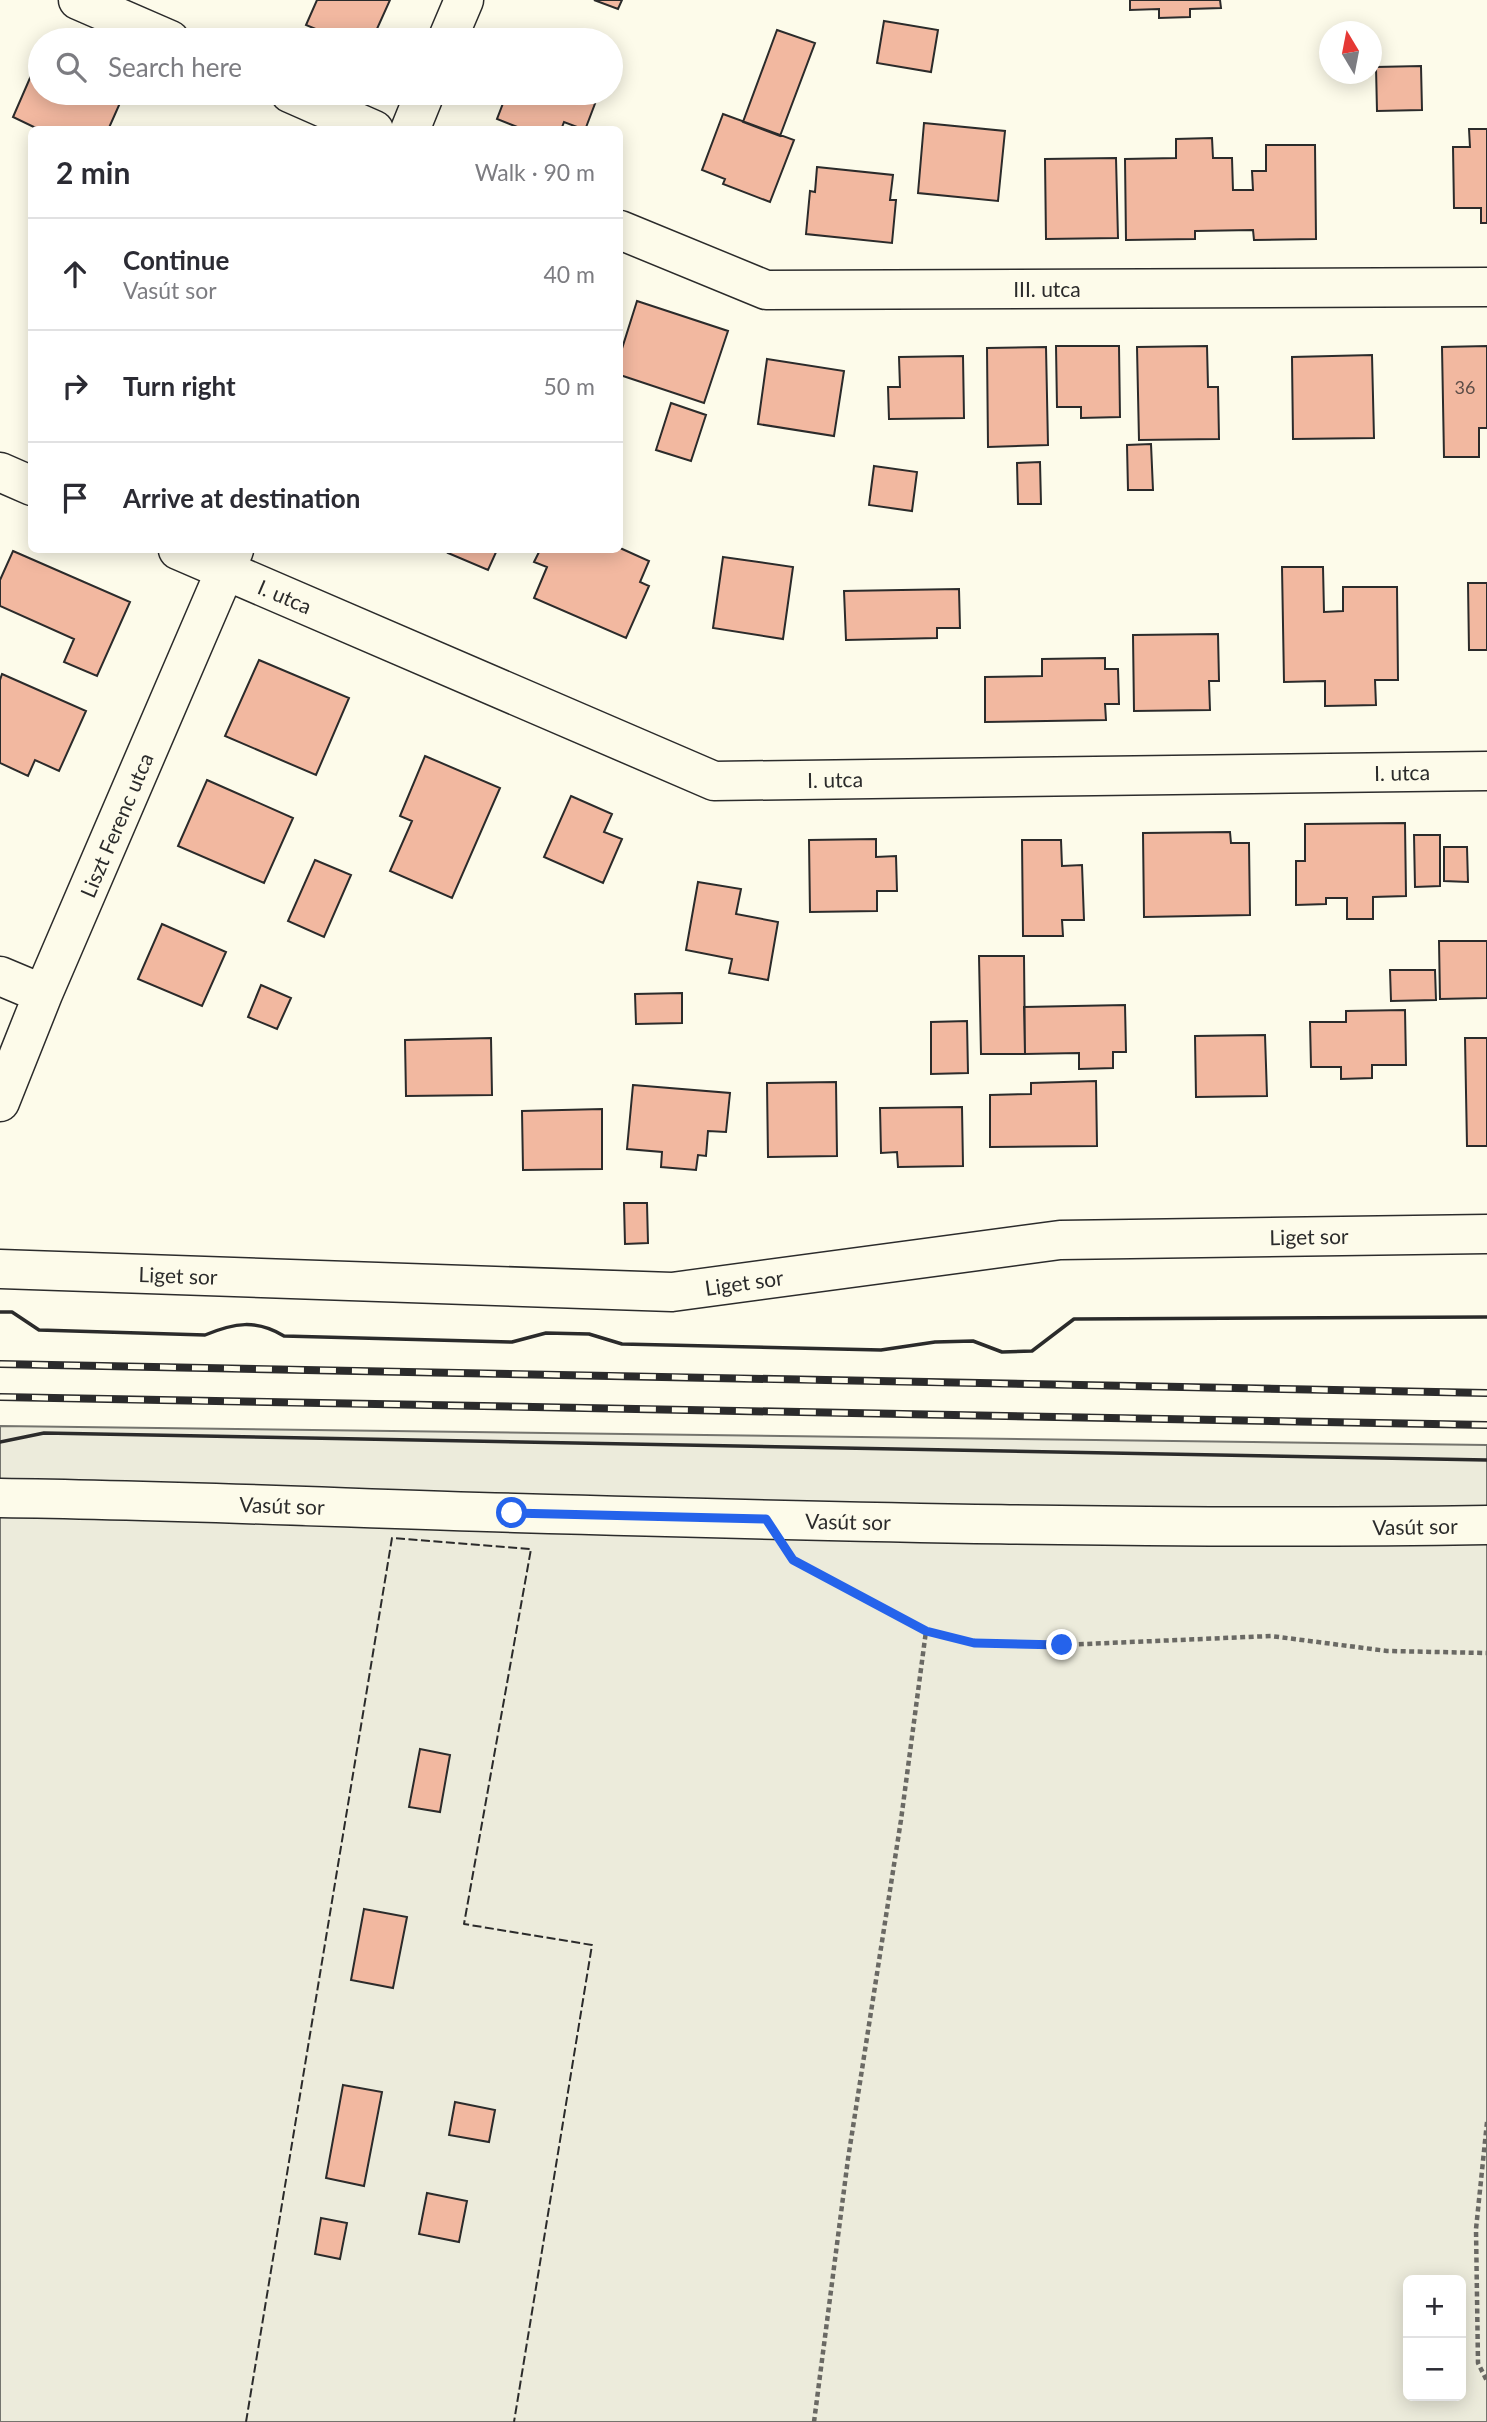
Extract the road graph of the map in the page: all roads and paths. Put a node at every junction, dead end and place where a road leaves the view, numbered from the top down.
1 (78, 0) edge
2 (464, 0) edge
3 (142, 28) edge
4 (452, 28) edge
5 (317, 105) edge
6 (420, 105) edge
7 (365, 126) edge
8 (412, 126) edge
9 (623, 231) edge
10 (1487, 287) edge
11 (0, 472) edge
12 (28, 484) edge
13 (194, 553) edge
14 (230, 560) edge
15 (1487, 771) edge
16 (0, 976) edge
17 (43, 994) junction
18 (0, 1102) edge
19 (1487, 1234) edge
20 (0, 1269) edge
21 (0, 1498) edge
22 (766, 1519) junction
23 (1487, 1525) edge
24 (926, 1631) junction
25 (1487, 1653) edge
26 (1487, 2122) edge
27 (1487, 2381) edge
28 (814, 2422) edge

1 - 3 street
2 - 4 street
5 - 7 street
6 - 8 street
9 - 10 street, III. utca
11 - 12 street
13 - 14 street, I. utca
14 - 15 street, I. utca
14 - 17 street, Liszt Ferenc utca
16 - 17 street
17 - 18 street, Liszt Ferenc utca
19 - 20 street, Liget sor
21 - 22 street, Vasút sor
22 - 23 street, Vasút sor
22 - 24 path
24 - 25 path
24 - 28 path
26 - 27 path

